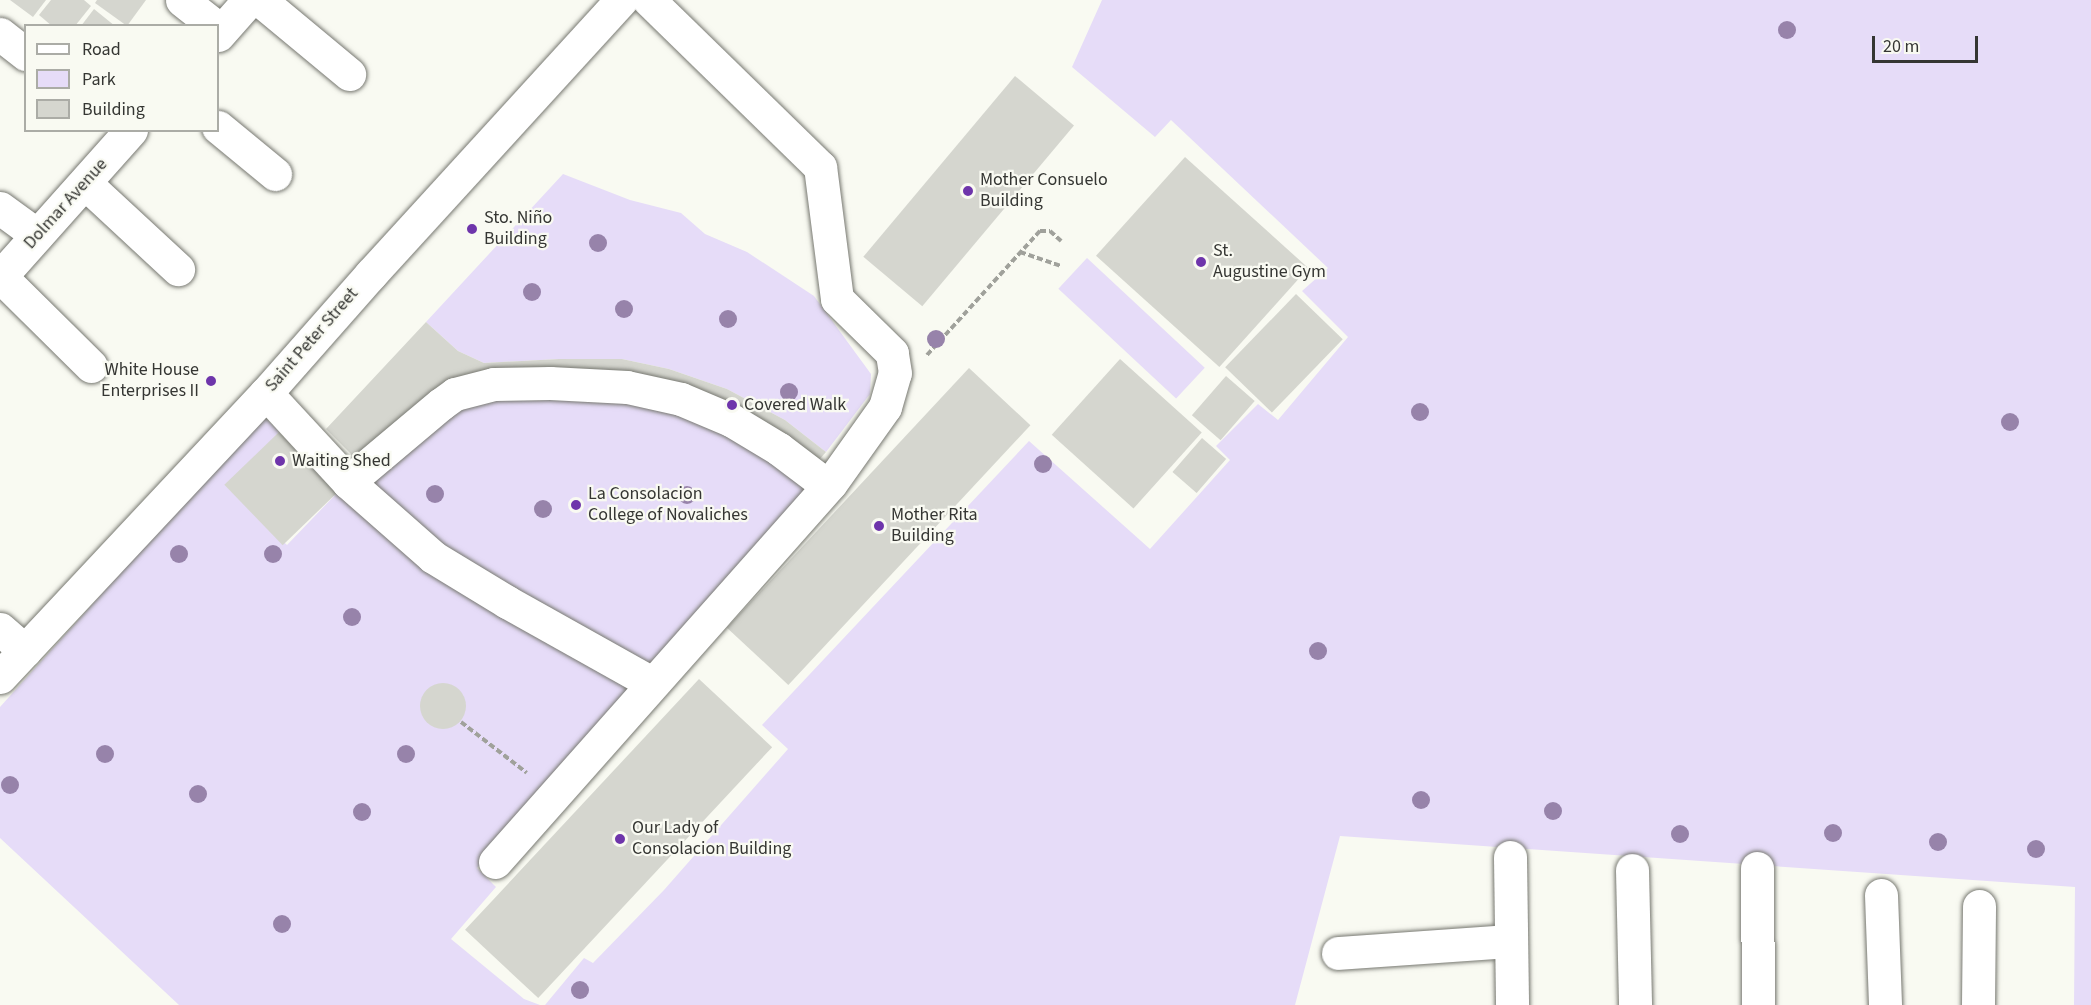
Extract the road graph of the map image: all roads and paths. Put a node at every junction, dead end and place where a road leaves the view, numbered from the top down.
1 (182, 0) edge
2 (249, 0) edge
3 (260, 0) edge
4 (621, 0) edge
5 (649, 0) edge
6 (211, 24) edge
7 (219, 29) edge
8 (0, 34) edge
9 (24, 52) edge
10 (349, 74) dead end
11 (219, 128) edge
12 (128, 132) edge
13 (275, 174) dead end
14 (85, 183) junction
15 (0, 207) edge
16 (37, 235) junction
17 (1061, 241) dead end
18 (1020, 252) junction
19 (1061, 266) dead end
20 (178, 269) dead end
21 (0, 276) edge
22 (923, 359) dead end
23 (91, 366) dead end
24 (266, 393) junction
25 (348, 482) junction
26 (828, 486) junction
27 (0, 628) edge
28 (25, 651) junction
29 (0, 677) edge
30 (652, 683) junction
31 (461, 722) dead end
32 (554, 795) junction
33 (1510, 857) dead end
34 (495, 862) dead end
35 (1757, 868) dead end
36 (1632, 870) dead end
37 (1881, 894) dead end
38 (1979, 906) dead end
39 (1511, 941) junction
40 (1338, 953) dead end
41 (1512, 1005) edge
42 (1635, 1005) edge
43 (1758, 1005) edge
44 (1885, 1005) edge
45 (1978, 1005) edge

1 - 6 street
2 - 7 street
3 - 10 street
4 - 24 street, Saint Peter Street
5 - 26 street
8 - 9 street
11 - 13 street
12 - 14 street, Dolmar Avenue
14 - 16 street, Dolmar Avenue
14 - 20 street
15 - 16 street
16 - 21 street, Dolmar Avenue
17 - 18 path
18 - 19 path
18 - 22 path
21 - 23 street
24 - 25 street
24 - 28 street, Saint Peter Street
25 - 26 street
25 - 30 street
26 - 30 street
27 - 28 street
28 - 29 street, Saint Peter Street
30 - 32 street
31 - 32 path
32 - 34 street
33 - 39 street
35 - 43 street
36 - 42 street
37 - 44 street
38 - 45 street
39 - 40 street
39 - 41 street

